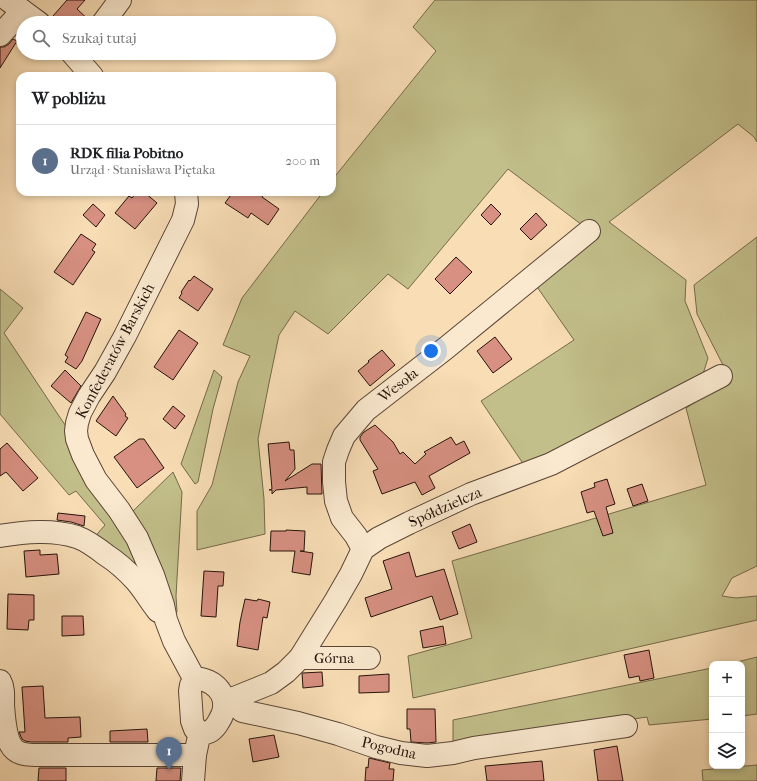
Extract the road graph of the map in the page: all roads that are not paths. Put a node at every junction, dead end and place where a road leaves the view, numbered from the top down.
1 (120, 0) edge
2 (15, 5) edge
3 (30, 16) edge
4 (108, 16) edge
5 (0, 35) edge
6 (81, 60) edge
7 (89, 72) edge
8 (187, 196) edge
9 (588, 231) dead end
10 (721, 376) dead end
11 (0, 536) edge
12 (363, 549) junction
13 (166, 620) junction
14 (300, 658) junction
15 (369, 658) dead end
16 (195, 680) junction
17 (0, 681) edge
18 (229, 699) junction
19 (626, 726) dead end
20 (197, 744) junction
21 (192, 781) edge

1 - 4 street
2 - 3 street
2 - 5 street
6 - 7 street
8 - 13 street, Konfederatów Barskich
9 - 12 street, Wesoła
10 - 12 street, Spółdzielcza
11 - 13 street
12 - 14 street, Spółdzielcza
13 - 16 street, Konfederatów Barskich
14 - 15 street, Górna
14 - 18 street, Spółdzielcza
16 - 18 street, Pogodna
16 - 20 street
17 - 20 street
18 - 19 street, Pogodna
18 - 20 street
20 - 21 street

